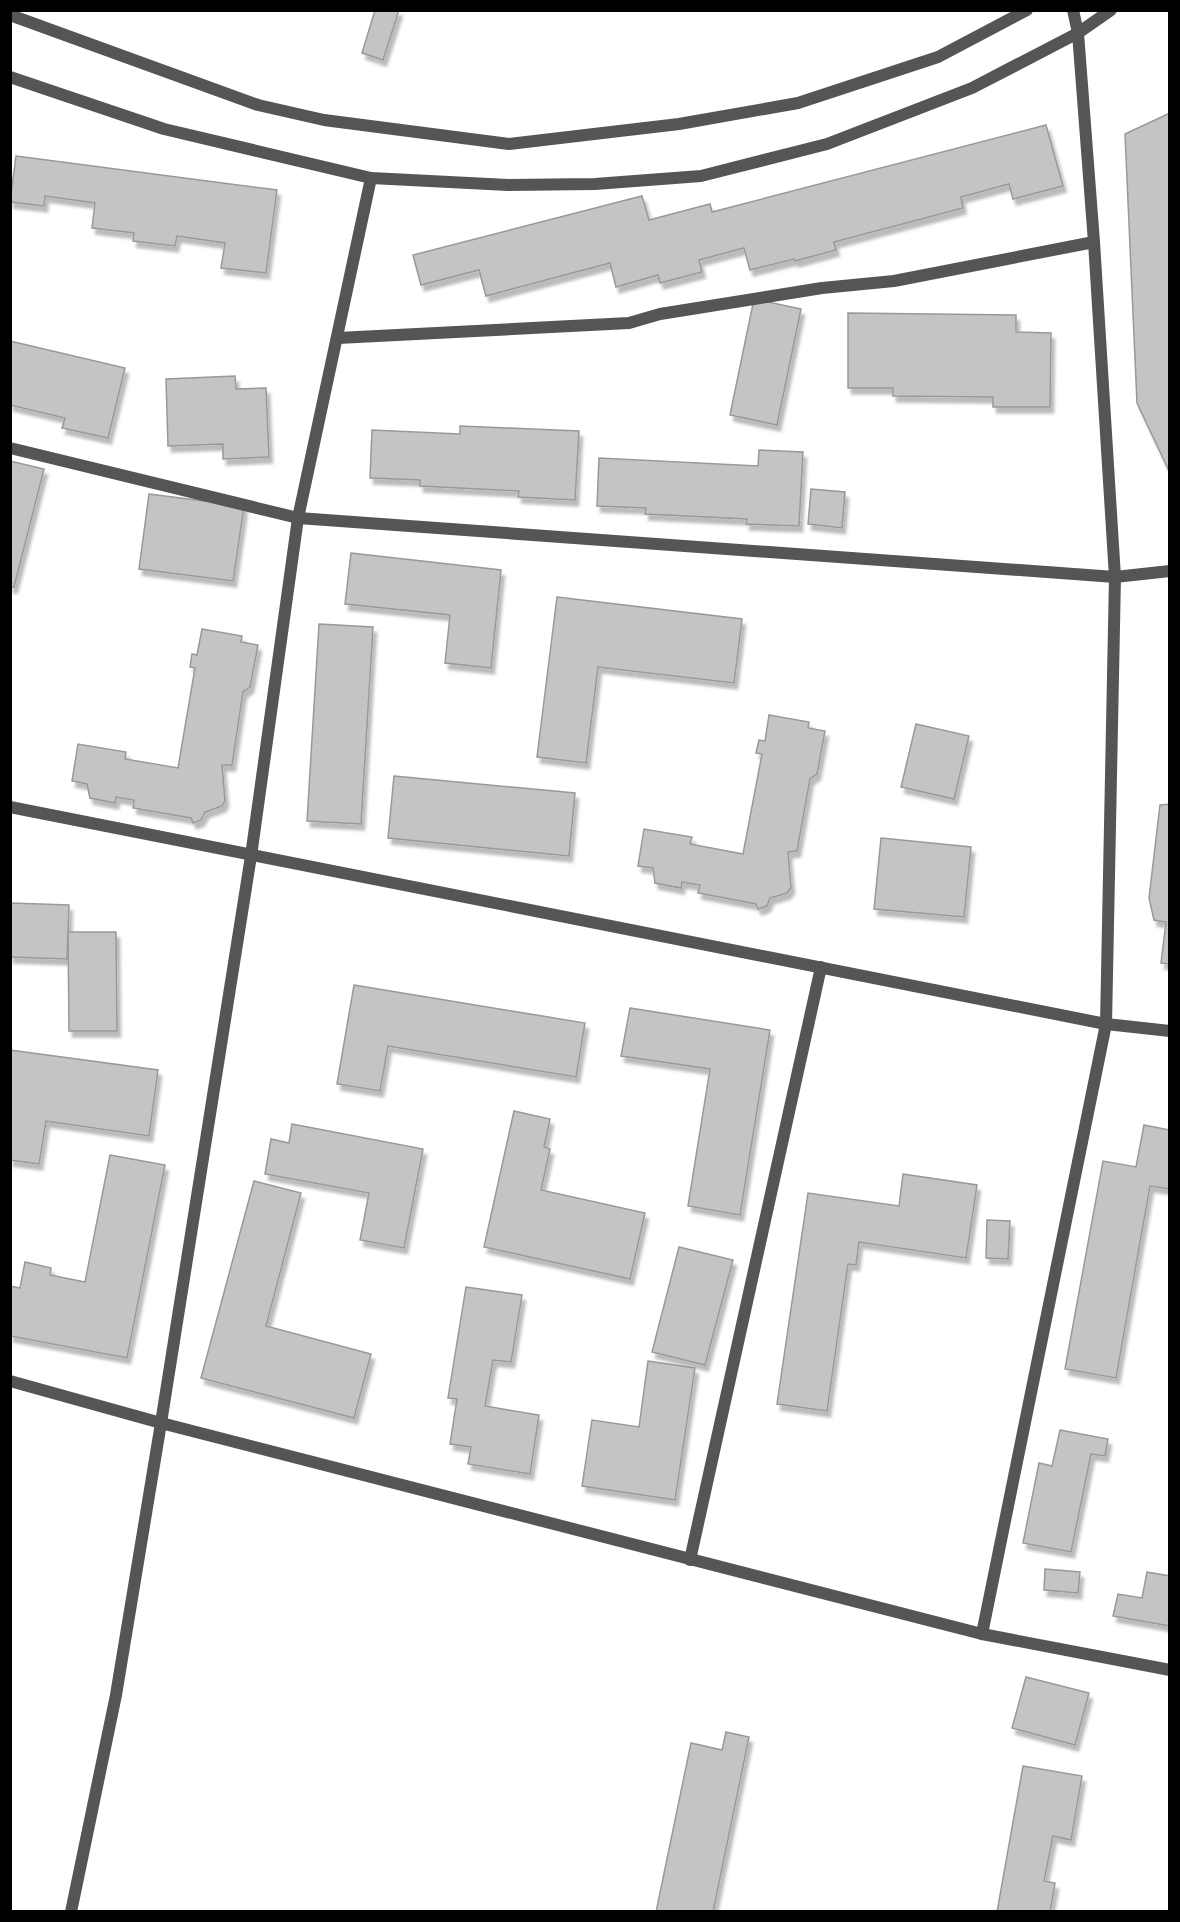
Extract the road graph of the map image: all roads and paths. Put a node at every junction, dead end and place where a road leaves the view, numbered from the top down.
1 (1027, 10) edge
2 (1073, 10) edge
3 (1112, 10) edge
4 (10, 15) edge
5 (1078, 33) junction
6 (10, 77) edge
7 (371, 178) junction
8 (1094, 242) junction
9 (338, 338) junction
10 (10, 448) edge
11 (298, 518) junction
12 (1170, 572) edge
13 (1115, 577) junction
14 (10, 807) edge
15 (251, 856) junction
16 (820, 967) junction
17 (1106, 1024) junction
18 (1170, 1031) edge
19 (10, 1381) edge
20 (161, 1423) junction
21 (690, 1560) junction
22 (982, 1634) junction
23 (1170, 1670) edge
24 (70, 1911) edge

1 - 4 street
2 - 5 street
3 - 5 street
5 - 7 street
5 - 8 street
6 - 7 street
7 - 9 street
8 - 9 street
8 - 13 street
9 - 11 street
10 - 11 street
11 - 13 street
11 - 15 street
12 - 13 street
13 - 17 street
14 - 15 street
15 - 16 street
15 - 20 street
16 - 17 street
16 - 21 street
17 - 18 street
17 - 22 street
19 - 20 street
20 - 21 street
20 - 24 street
21 - 22 street
22 - 23 street

